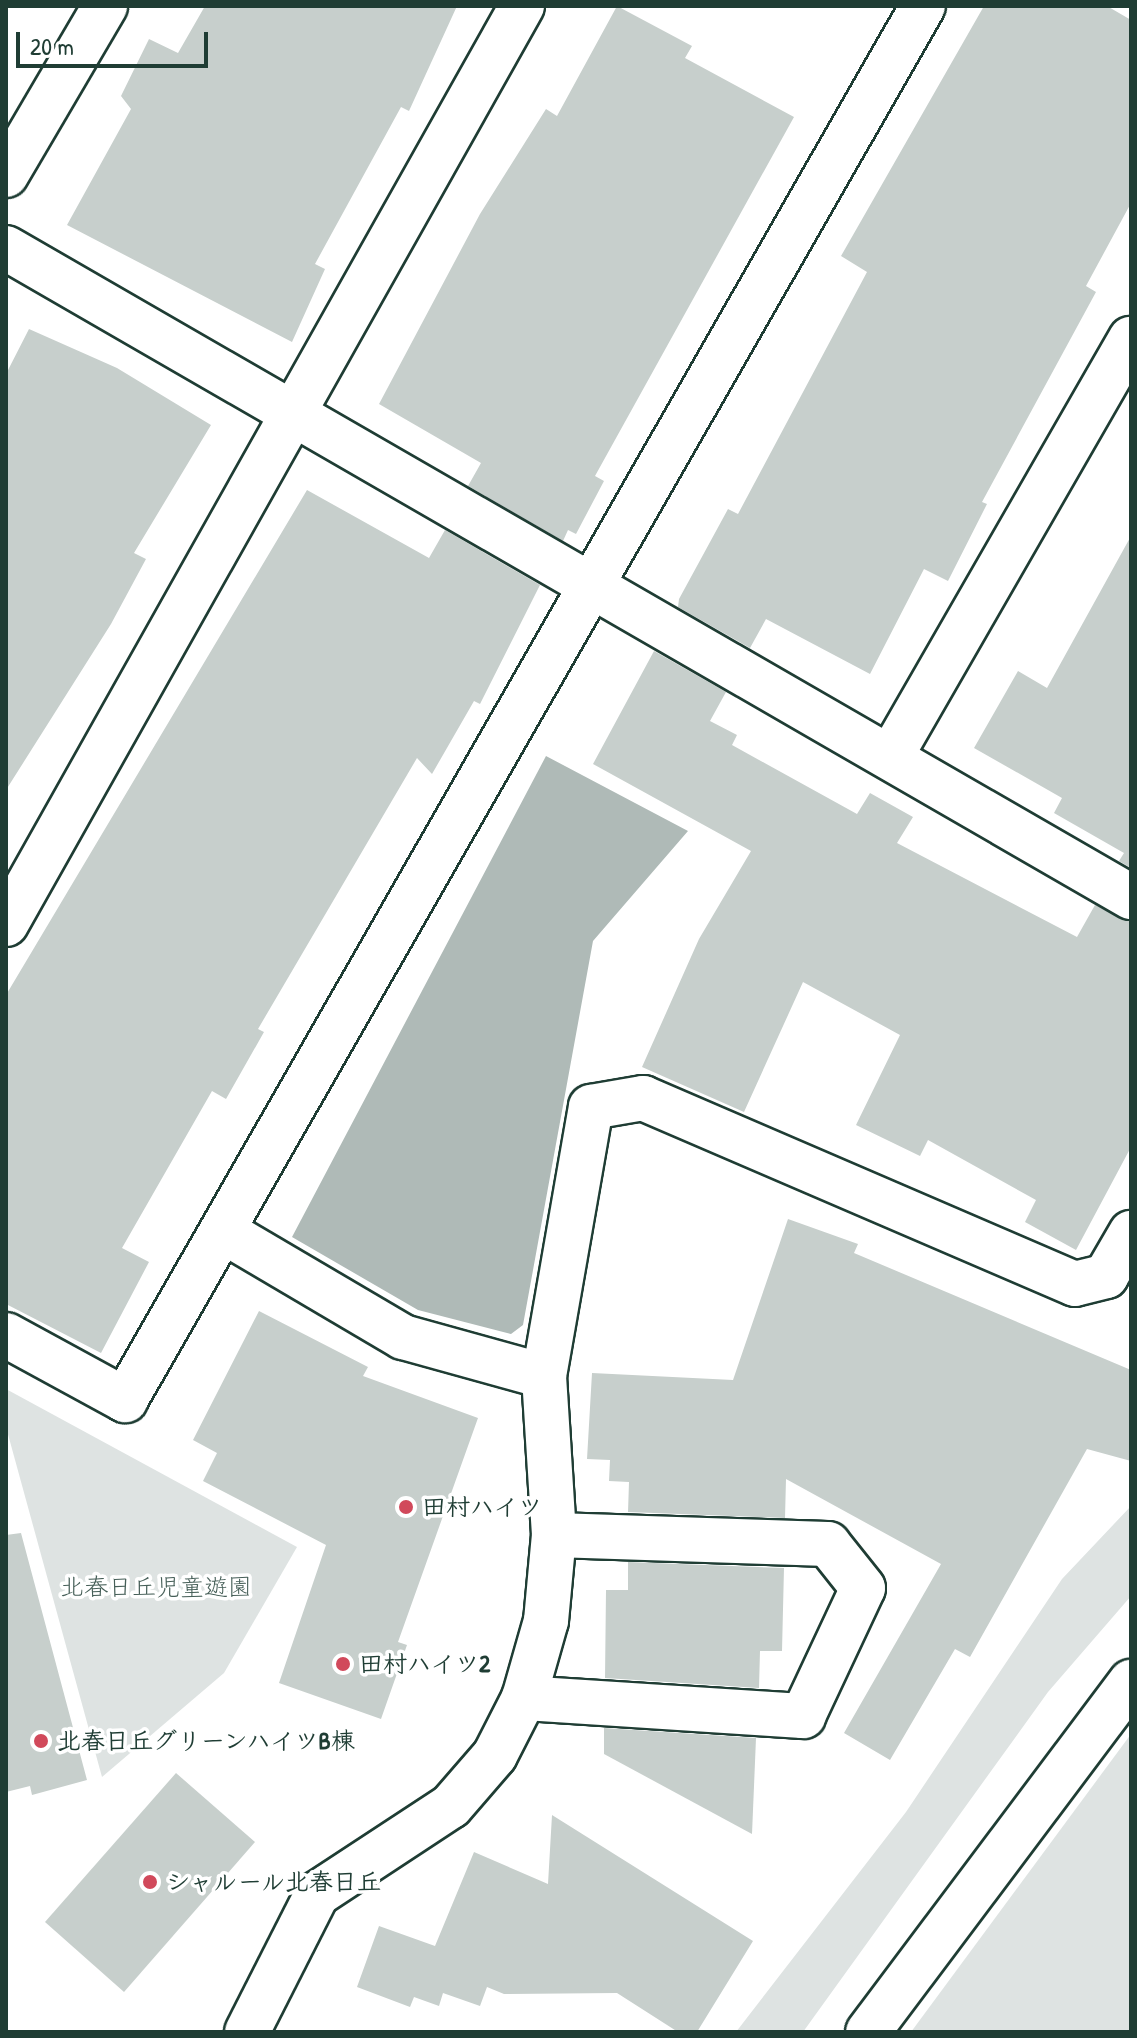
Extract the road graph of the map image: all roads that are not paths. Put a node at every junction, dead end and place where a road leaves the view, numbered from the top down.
1 (105, 6) edge
2 (522, 6) edge
3 (923, 6) edge
4 (6, 175) edge
5 (6, 248) edge
6 (1131, 339) edge
7 (290, 412) junction
8 (594, 586) junction
9 (892, 754) junction
10 (1131, 897) edge
11 (6, 924) edge
12 (223, 1231) junction
13 (1131, 1233) edge
14 (6, 1335) edge
15 (544, 1376) junction
16 (554, 1535) junction
17 (1131, 1682) edge
18 (524, 1698) junction
19 (247, 2032) edge
20 (868, 2032) edge

1 - 4 street
2 - 7 street
3 - 8 street
5 - 7 street
6 - 9 street
7 - 8 street
7 - 11 street
8 - 9 street
8 - 12 street
9 - 10 street
12 - 14 street
12 - 15 street
13 - 15 street
15 - 16 street
16 - 18 street
16 - 18 street
17 - 20 street
18 - 19 street

